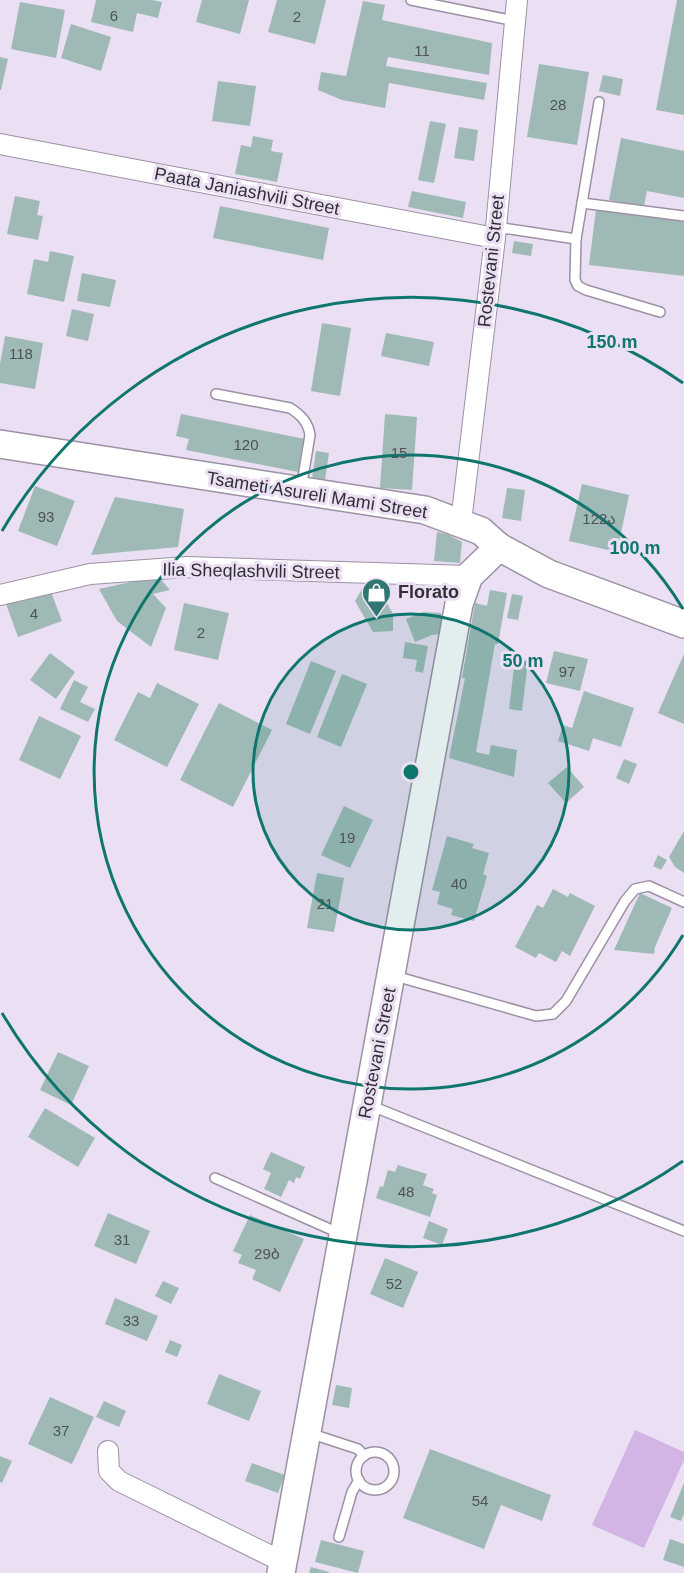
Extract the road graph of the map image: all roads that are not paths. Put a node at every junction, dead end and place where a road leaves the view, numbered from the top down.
1 (411, 0) edge
2 (517, 0) edge
3 (515, 21) junction
4 (599, 102) dead end
5 (0, 144) edge
6 (582, 203) junction
7 (684, 216) edge
8 (495, 233) junction
9 (576, 239) junction
10 (660, 312) dead end
11 (216, 394) dead end
12 (0, 444) edge
13 (301, 491) junction
14 (461, 522) junction
15 (499, 547) junction
16 (469, 576) junction
17 (0, 595) edge
18 (684, 624) edge
19 (684, 902) edge
20 (391, 975) junction
21 (367, 1104) junction
22 (215, 1178) dead end
23 (684, 1231) edge
24 (343, 1235) junction
25 (307, 1432) junction
26 (108, 1451) dead end
27 (364, 1456) junction
28 (359, 1480) junction
29 (339, 1537) dead end
30 (282, 1568) edge

1 - 3 lane
2 - 3 street, Rostevani Street
3 - 8 street, Rostevani Street
4 - 6 lane
5 - 8 street, Paata Janiashvili Street
6 - 7 lane
6 - 9 lane
8 - 9 lane
8 - 14 street, Rostevani Street
9 - 10 lane
11 - 13 lane
12 - 13 street, Tsameti Asureli Mami Street
13 - 14 street, Tsameti Asureli Mami Street
14 - 15 street, Tsameti Asureli Mami Street
15 - 16 street, Rostevani Street
15 - 18 street, Tsameti Asureli Mami Street
16 - 17 street, Ilia Sheqlashvili Street
16 - 20 street, Rostevani Street
19 - 20 lane
20 - 21 street, Rostevani Street
21 - 23 lane
21 - 24 street, Rostevani Street
22 - 24 lane
24 - 25 street, Rostevani Street
25 - 27 lane
25 - 30 street, Rostevani Street
26 - 30 street
27 - 28 lane
27 - 28 lane
28 - 29 lane

